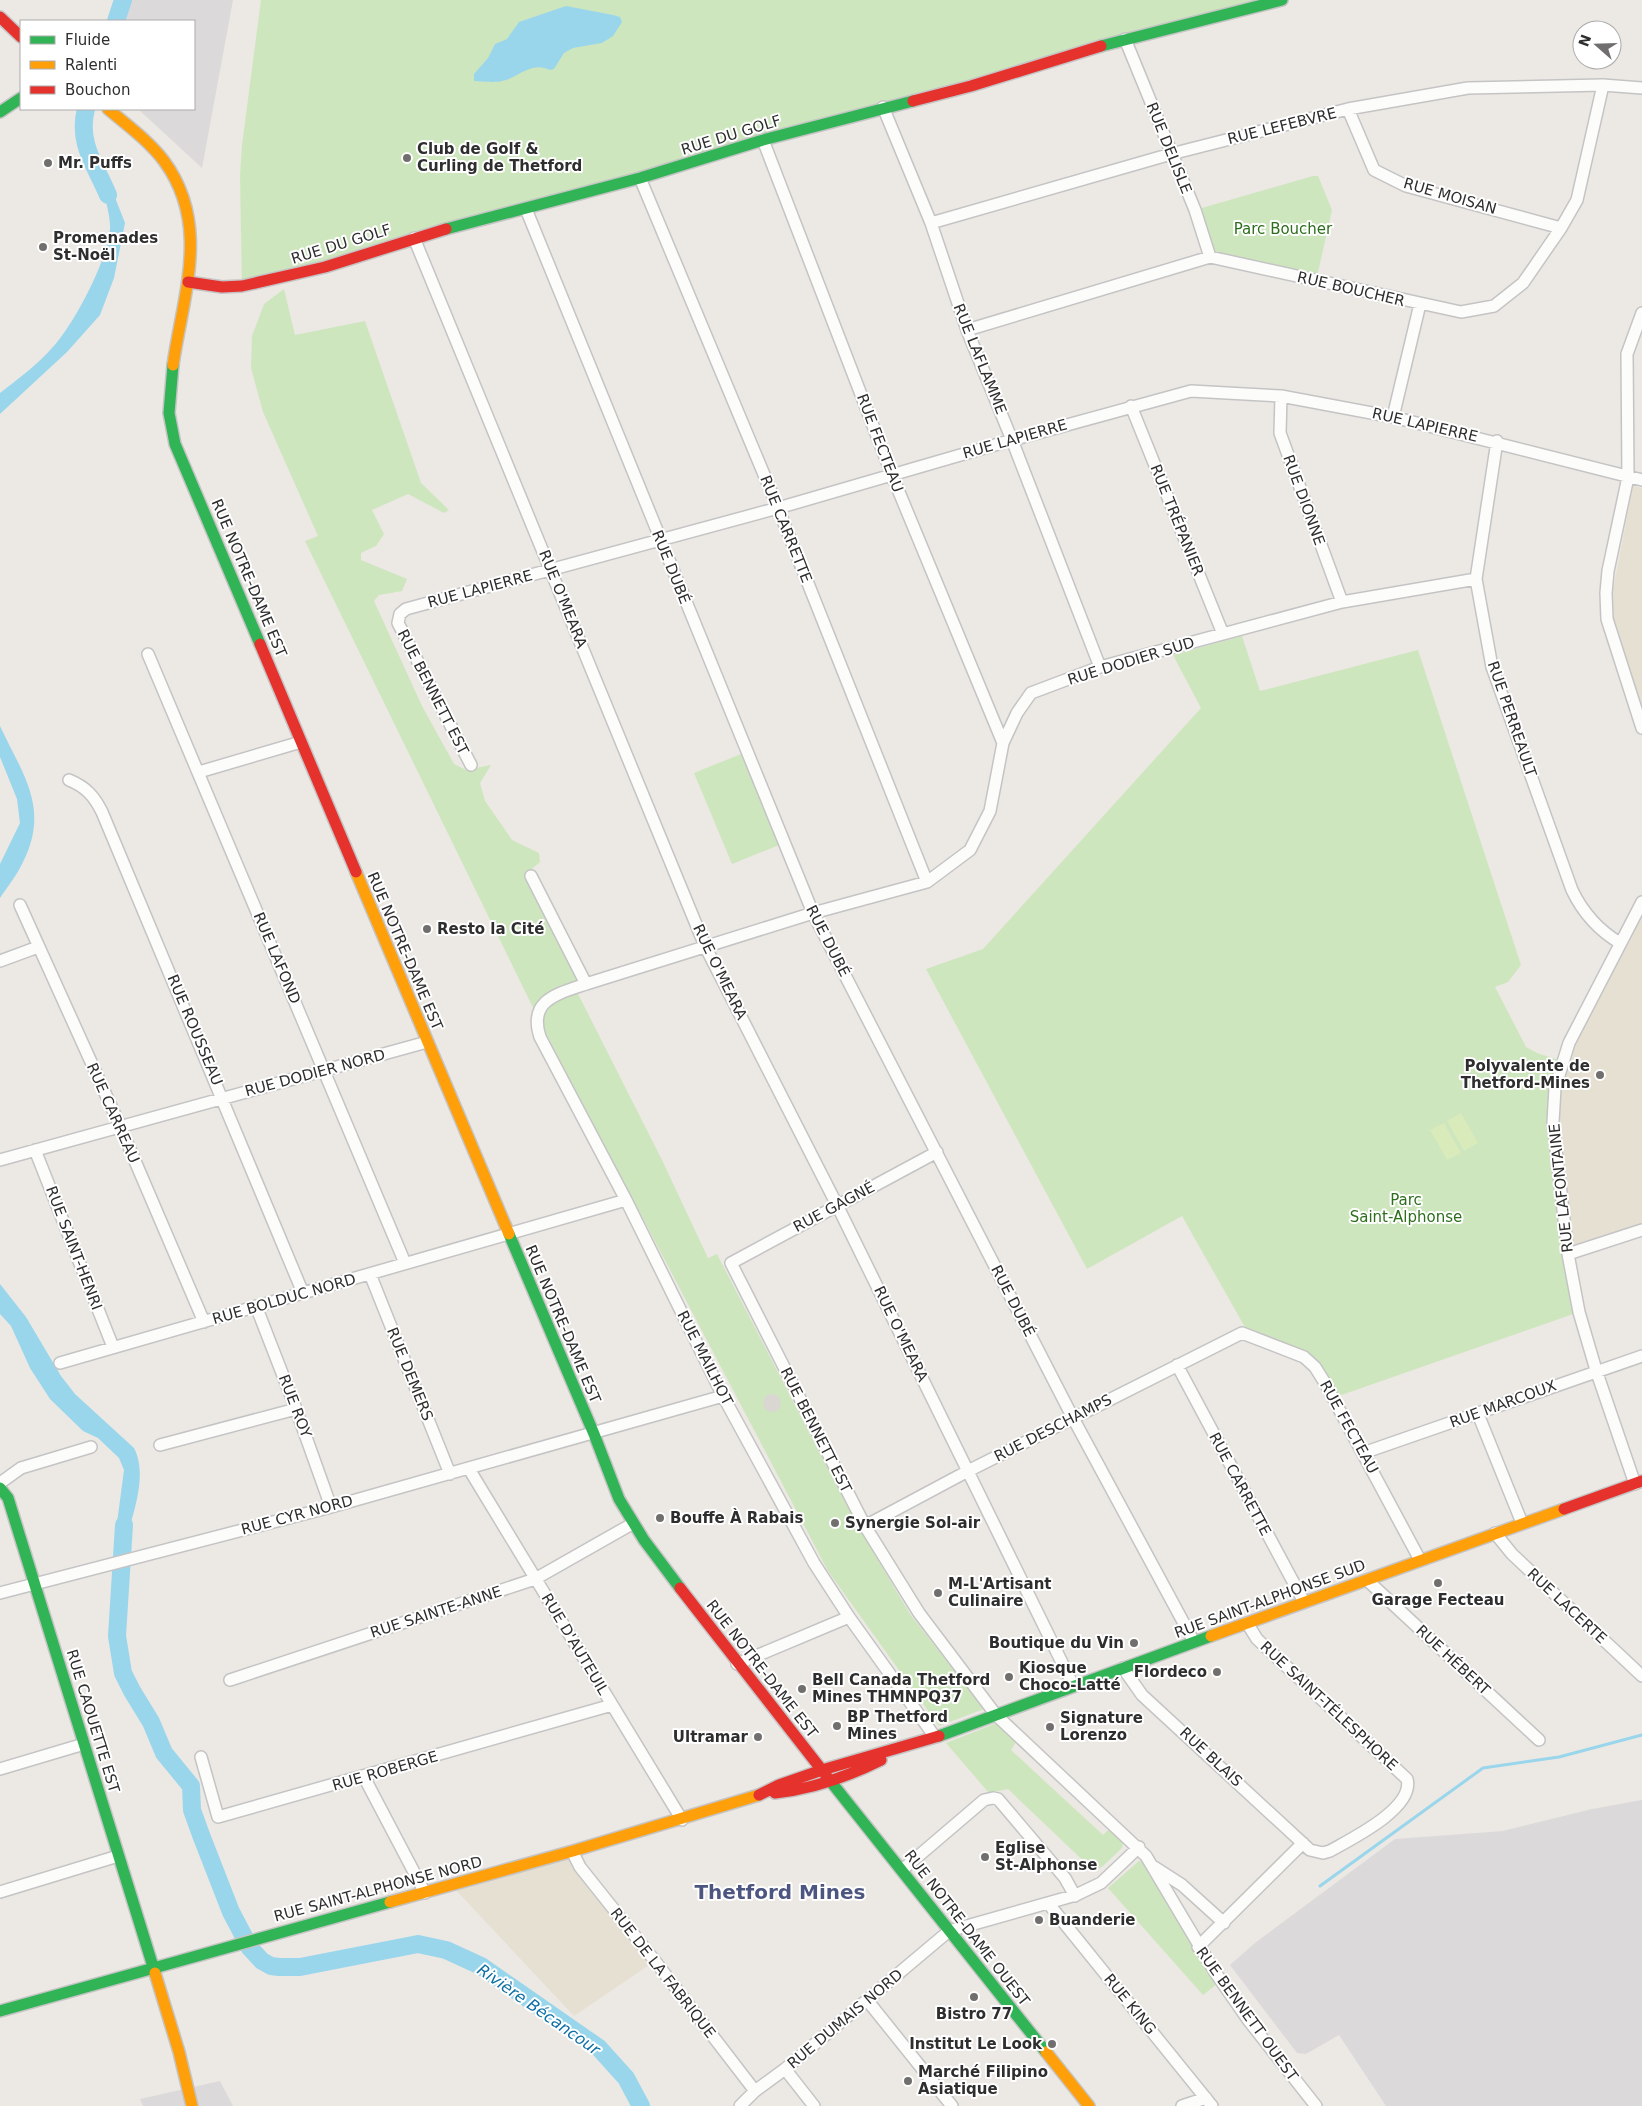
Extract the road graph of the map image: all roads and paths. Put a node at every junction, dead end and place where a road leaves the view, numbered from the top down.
1 (1282, 0) edge
2 (0, 17) edge
3 (20, 36) edge
4 (1125, 40) junction
5 (1602, 85) junction
6 (1642, 88) edge
7 (20, 99) edge
8 (883, 107) junction
9 (1348, 109) junction
10 (109, 110) edge
11 (0, 112) edge
12 (763, 140) junction
13 (1171, 154) junction
14 (640, 178) junction
15 (526, 209) junction
16 (931, 223) junction
17 (1561, 228) junction
18 (414, 238) junction
19 (1210, 257) junction
20 (188, 282) junction
21 (1420, 304) junction
22 (1642, 313) edge
23 (966, 330) junction
24 (1280, 396) junction
25 (1131, 406) junction
26 (1393, 417) junction
27 (1012, 440) junction
28 (1497, 441) junction
29 (892, 475) junction
30 (1628, 477) junction
31 (1642, 480) edge
32 (778, 508) junction
33 (660, 540) junction
34 (550, 569) junction
35 (1476, 579) junction
36 (1342, 602) junction
37 (398, 617) joint
38 (1223, 634) junction
39 (148, 654) dead end
40 (1100, 667) junction
41 (1642, 728) edge
42 (301, 742) junction
43 (1003, 743) junction
44 (471, 765) dead end
45 (198, 772) junction
46 (69, 780) dead end
47 (531, 876) dead end
48 (927, 882) junction
49 (1642, 902) edge
50 (20, 905) dead end
51 (813, 913) junction
52 (1620, 943) junction
53 (38, 946) junction
54 (705, 946) junction
55 (0, 961) edge
56 (586, 984) junction
57 (427, 1042) junction
58 (324, 1070) junction
59 (223, 1098) junction
60 (120, 1126) junction
61 (36, 1150) junction
62 (937, 1152) junction
63 (0, 1159) edge
64 (626, 1200) junction
65 (837, 1205) junction
66 (1642, 1230) edge
67 (508, 1235) junction
68 (1568, 1254) junction
69 (405, 1263) junction
70 (731, 1263) joint
71 (370, 1274) junction
72 (303, 1293) junction
73 (256, 1306) junction
74 (204, 1322) junction
75 (1242, 1333) joint
76 (113, 1347) junction
77 (1642, 1356) edge
78 (60, 1363) dead end
79 (1177, 1365) junction
80 (1596, 1370) junction
81 (723, 1396) junction
82 (296, 1408) junction
83 (1478, 1414) junction
84 (1073, 1418) junction
85 (594, 1434) junction
86 (160, 1445) dead end
87 (91, 1447) dead end
88 (1363, 1453) junction
89 (469, 1469) junction
90 (968, 1471) junction
91 (450, 1474) junction
92 (1638, 1482) edge
93 (0, 1483) edge
94 (0, 1488) edge
95 (331, 1507) junction
96 (1522, 1523) junction
97 (632, 1524) junction
98 (865, 1526) junction
99 (1495, 1533) junction
100 (1420, 1560) junction
101 (535, 1580) junction
102 (1367, 1580) junction
103 (34, 1583) junction
104 (0, 1593) edge
105 (1304, 1602) junction
106 (849, 1617) junction
107 (1247, 1623) junction
108 (1194, 1642) junction
109 (737, 1664) junction
110 (1123, 1668) junction
111 (1642, 1676) edge
112 (230, 1680) dead end
113 (1074, 1685) junction
114 (612, 1705) junction
115 (996, 1715) junction
116 (935, 1737) junction
117 (1539, 1740) dead end
118 (84, 1744) junction
119 (909, 1745) junction
120 (201, 1758) dead end
121 (0, 1769) edge
122 (822, 1770) junction
123 (364, 1777) junction
124 (831, 1780) junction
125 (763, 1794) junction
126 (682, 1820) junction
127 (1303, 1844) junction
128 (1139, 1847) junction
129 (573, 1853) junction
130 (118, 1856) junction
131 (1153, 1866) junction
132 (902, 1870) junction
133 (0, 1892) edge
134 (425, 1893) junction
135 (1074, 1896) junction
136 (1048, 1903) junction
137 (1224, 1924) junction
138 (949, 1931) junction
139 (1198, 1947) junction
140 (152, 1966) junction
141 (867, 2000) junction
142 (0, 2011) edge
143 (785, 2069) junction
144 (755, 2091) junction
145 (1209, 2102) edge
146 (1313, 2105) edge
147 (192, 2106) edge
148 (740, 2106) edge
149 (814, 2106) edge
150 (952, 2106) edge
151 (1089, 2106) edge
152 (1182, 2106) edge

1 - 4 street, RUE DU GOLF
2 - 3 street
4 - 8 street, RUE DU GOLF
4 - 13 street, RUE DELISLE
5 - 6 street, RUE LEFEBVRE
5 - 9 street, RUE LEFEBVRE
5 - 17 street, RUE BOUCHER
7 - 11 street
8 - 12 street, RUE DU GOLF
8 - 16 street, RUE LAFLAMME
9 - 13 street, RUE LEFEBVRE
9 - 17 street, RUE MOISAN
10 - 20 street, RUE NOTRE-DAME EST
12 - 14 street, RUE DU GOLF
12 - 29 street, RUE FECTEAU
13 - 16 street, RUE LEFEBVRE
13 - 19 street, RUE DELISLE
14 - 15 street, RUE DU GOLF
14 - 32 street, RUE CARRETTE
15 - 18 street, RUE DU GOLF
15 - 33 street, RUE DUBÉ
16 - 23 street, RUE LAFLAMME
17 - 21 street, RUE BOUCHER
18 - 20 street, RUE DU GOLF
18 - 34 street, RUE O'MEARA
19 - 21 street, RUE BOUCHER
19 - 23 street, RUE BOUCHER
20 - 42 street, RUE NOTRE-DAME EST
21 - 26 street
22 - 30 street
23 - 27 street, RUE LAFLAMME
24 - 25 street, RUE LAPIERRE
24 - 26 street, RUE LAPIERRE
24 - 36 street, RUE DIONNE
25 - 27 street, RUE LAPIERRE
25 - 38 street, RUE TRÉPANIER
26 - 28 street, RUE LAPIERRE
27 - 29 street, RUE LAPIERRE
27 - 40 street, RUE LAFLAMME
28 - 30 street, RUE LAPIERRE
28 - 35 street, RUE PERREAULT
29 - 32 street, RUE LAPIERRE
29 - 43 street, RUE FECTEAU
30 - 31 street, RUE LAPIERRE
30 - 41 street
32 - 33 street, RUE LAPIERRE
32 - 48 street, RUE CARRETTE
33 - 34 street, RUE LAPIERRE
33 - 51 street, RUE DUBÉ
34 - 37 street, RUE LAPIERRE
34 - 54 street, RUE O'MEARA
35 - 36 street, RUE DODIER SUD
35 - 52 street, RUE PERREAULT
36 - 38 street, RUE DODIER SUD
37 - 44 street, RUE BENNETT EST
38 - 40 street, RUE DODIER SUD
39 - 45 street, RUE LAFOND
40 - 43 street, RUE DODIER SUD
42 - 45 street
42 - 57 street, RUE NOTRE-DAME EST
43 - 48 street, RUE DODIER SUD
45 - 58 street, RUE LAFOND
46 - 59 street, RUE ROUSSEAU
47 - 56 street
48 - 51 street, RUE DODIER SUD
49 - 52 street, RUE LAFONTAINE
50 - 53 street, RUE CARREAU
51 - 54 street, RUE DODIER SUD
51 - 62 street, RUE DUBÉ
52 - 68 street, RUE LAFONTAINE
53 - 55 street
53 - 60 street, RUE CARREAU
54 - 56 street, RUE DODIER SUD
54 - 65 street, RUE O'MEARA
56 - 64 street, RUE MAILHOT
57 - 58 street, RUE DODIER NORD
57 - 67 street, RUE NOTRE-DAME EST
58 - 59 street, RUE DODIER NORD
58 - 69 street, RUE LAFOND
59 - 60 street, RUE DODIER NORD
59 - 72 street, RUE ROUSSEAU
60 - 61 street, RUE DODIER NORD
60 - 74 street, RUE CARREAU
61 - 63 street, RUE DODIER NORD
61 - 76 street, RUE SAINT-HENRI
62 - 65 street, RUE GAGNÉ
62 - 84 street, RUE DUBÉ
64 - 67 street, RUE BOLDUC NORD
64 - 81 street, RUE MAILHOT
65 - 70 street, RUE GAGNÉ
65 - 90 street, RUE O'MEARA
66 - 68 street
67 - 69 street, RUE BOLDUC NORD
67 - 85 street, RUE NOTRE-DAME EST
68 - 80 street, RUE LAFONTAINE
69 - 71 street, RUE BOLDUC NORD
70 - 98 street, RUE BENNETT EST
71 - 72 street, RUE BOLDUC NORD
71 - 91 street, RUE DEMERS
72 - 73 street, RUE BOLDUC NORD
73 - 74 street, RUE BOLDUC NORD
73 - 82 street, RUE ROY
74 - 76 street, RUE BOLDUC NORD
75 - 79 street, RUE DESCHAMPS
75 - 88 street, RUE FECTEAU
76 - 78 street, RUE BOLDUC NORD
77 - 80 street, RUE MARCOUX
79 - 84 street, RUE DESCHAMPS
79 - 105 street, RUE CARRETTE
80 - 83 street, RUE MARCOUX
80 - 92 street, RUE LAFONTAINE
81 - 85 street, RUE CYR NORD
81 - 106 street, RUE MAILHOT
82 - 86 street
82 - 95 street, RUE ROY
83 - 88 street, RUE MARCOUX
83 - 96 street
84 - 90 street, RUE DESCHAMPS
84 - 108 street, RUE DUBÉ
85 - 89 street, RUE CYR NORD
85 - 97 street, RUE NOTRE-DAME EST
87 - 93 street
88 - 100 street, RUE FECTEAU
89 - 91 street, RUE CYR NORD
89 - 101 street, RUE D'AUTEUIL
90 - 98 street, RUE DESCHAMPS
90 - 113 street, RUE O'MEARA
91 - 95 street, RUE CYR NORD
92 - 96 street, RUE SAINT-ALPHONSE SUD
94 - 103 street, RUE CAOUETTE EST
95 - 103 street, RUE CYR NORD
96 - 99 street, RUE SAINT-ALPHONSE SUD
97 - 101 street, RUE SAINTE-ANNE
97 - 109 street, RUE NOTRE-DAME EST
98 - 115 street, RUE BENNETT EST
99 - 100 street, RUE SAINT-ALPHONSE SUD
99 - 111 street, RUE LACERTE
100 - 102 street, RUE SAINT-ALPHONSE SUD
101 - 112 street, RUE SAINTE-ANNE
101 - 114 street, RUE D'AUTEUIL
102 - 105 street, RUE SAINT-ALPHONSE SUD
102 - 117 street, RUE HÉBERT
103 - 104 street, RUE CYR NORD
103 - 118 street, RUE CAOUETTE EST
105 - 107 street, RUE SAINT-ALPHONSE SUD
106 - 109 street
106 - 116 street, RUE MAILHOT
107 - 108 street, RUE SAINT-ALPHONSE SUD
107 - 127 street, RUE SAINT-TÉLESPHORE
108 - 110 street, RUE SAINT-ALPHONSE SUD
109 - 122 street, RUE NOTRE-DAME EST
110 - 113 street, RUE SAINT-ALPHONSE SUD
110 - 127 street, RUE BLAIS
113 - 115 street, RUE SAINT-ALPHONSE SUD
114 - 123 street, RUE ROBERGE
114 - 126 street, RUE D'AUTEUIL
115 - 116 street, RUE SAINT-ALPHONSE SUD
115 - 128 street, RUE BENNETT OUEST
116 - 119 street, RUE SAINT-ALPHONSE SUD
118 - 121 street
118 - 130 street, RUE CAOUETTE EST
119 - 122 street, RUE SAINT-ALPHONSE SUD
119 - 124 street, RUE SAINT-ALPHONSE SUD
120 - 123 street, RUE ROBERGE
122 - 124 street, RUE NOTRE-DAME OUEST
122 - 125 street, RUE SAINT-ALPHONSE NORD
123 - 134 street
124 - 125 street, RUE SAINT-ALPHONSE NORD
124 - 132 street, RUE NOTRE-DAME OUEST
125 - 126 street, RUE SAINT-ALPHONSE NORD
126 - 129 street, RUE SAINT-ALPHONSE NORD
127 - 137 street
128 - 131 street, RUE BENNETT OUEST
128 - 135 street
129 - 134 street, RUE SAINT-ALPHONSE NORD
129 - 144 street, RUE DE LA FABRIQUE
130 - 133 street
130 - 140 street, RUE CAOUETTE EST
131 - 137 street, RUE BENNETT OUEST
131 - 139 street, RUE BENNETT OUEST
132 - 135 street
132 - 138 street, RUE NOTRE-DAME OUEST
134 - 140 street, RUE SAINT-ALPHONSE NORD
135 - 136 street
136 - 138 street
136 - 145 street, RUE KING
137 - 139 street
138 - 141 street, RUE DUMAIS NORD
138 - 151 street, RUE NOTRE-DAME OUEST
139 - 146 street, RUE BENNETT OUEST
140 - 142 street, RUE SAINT-ALPHONSE NORD
140 - 147 street, RUE CAOUETTE EST
141 - 143 street, RUE DUMAIS NORD
141 - 150 street
143 - 144 street, RUE DUMAIS NORD
143 - 149 street
144 - 148 street, RUE DUMAIS NORD
145 - 152 street

